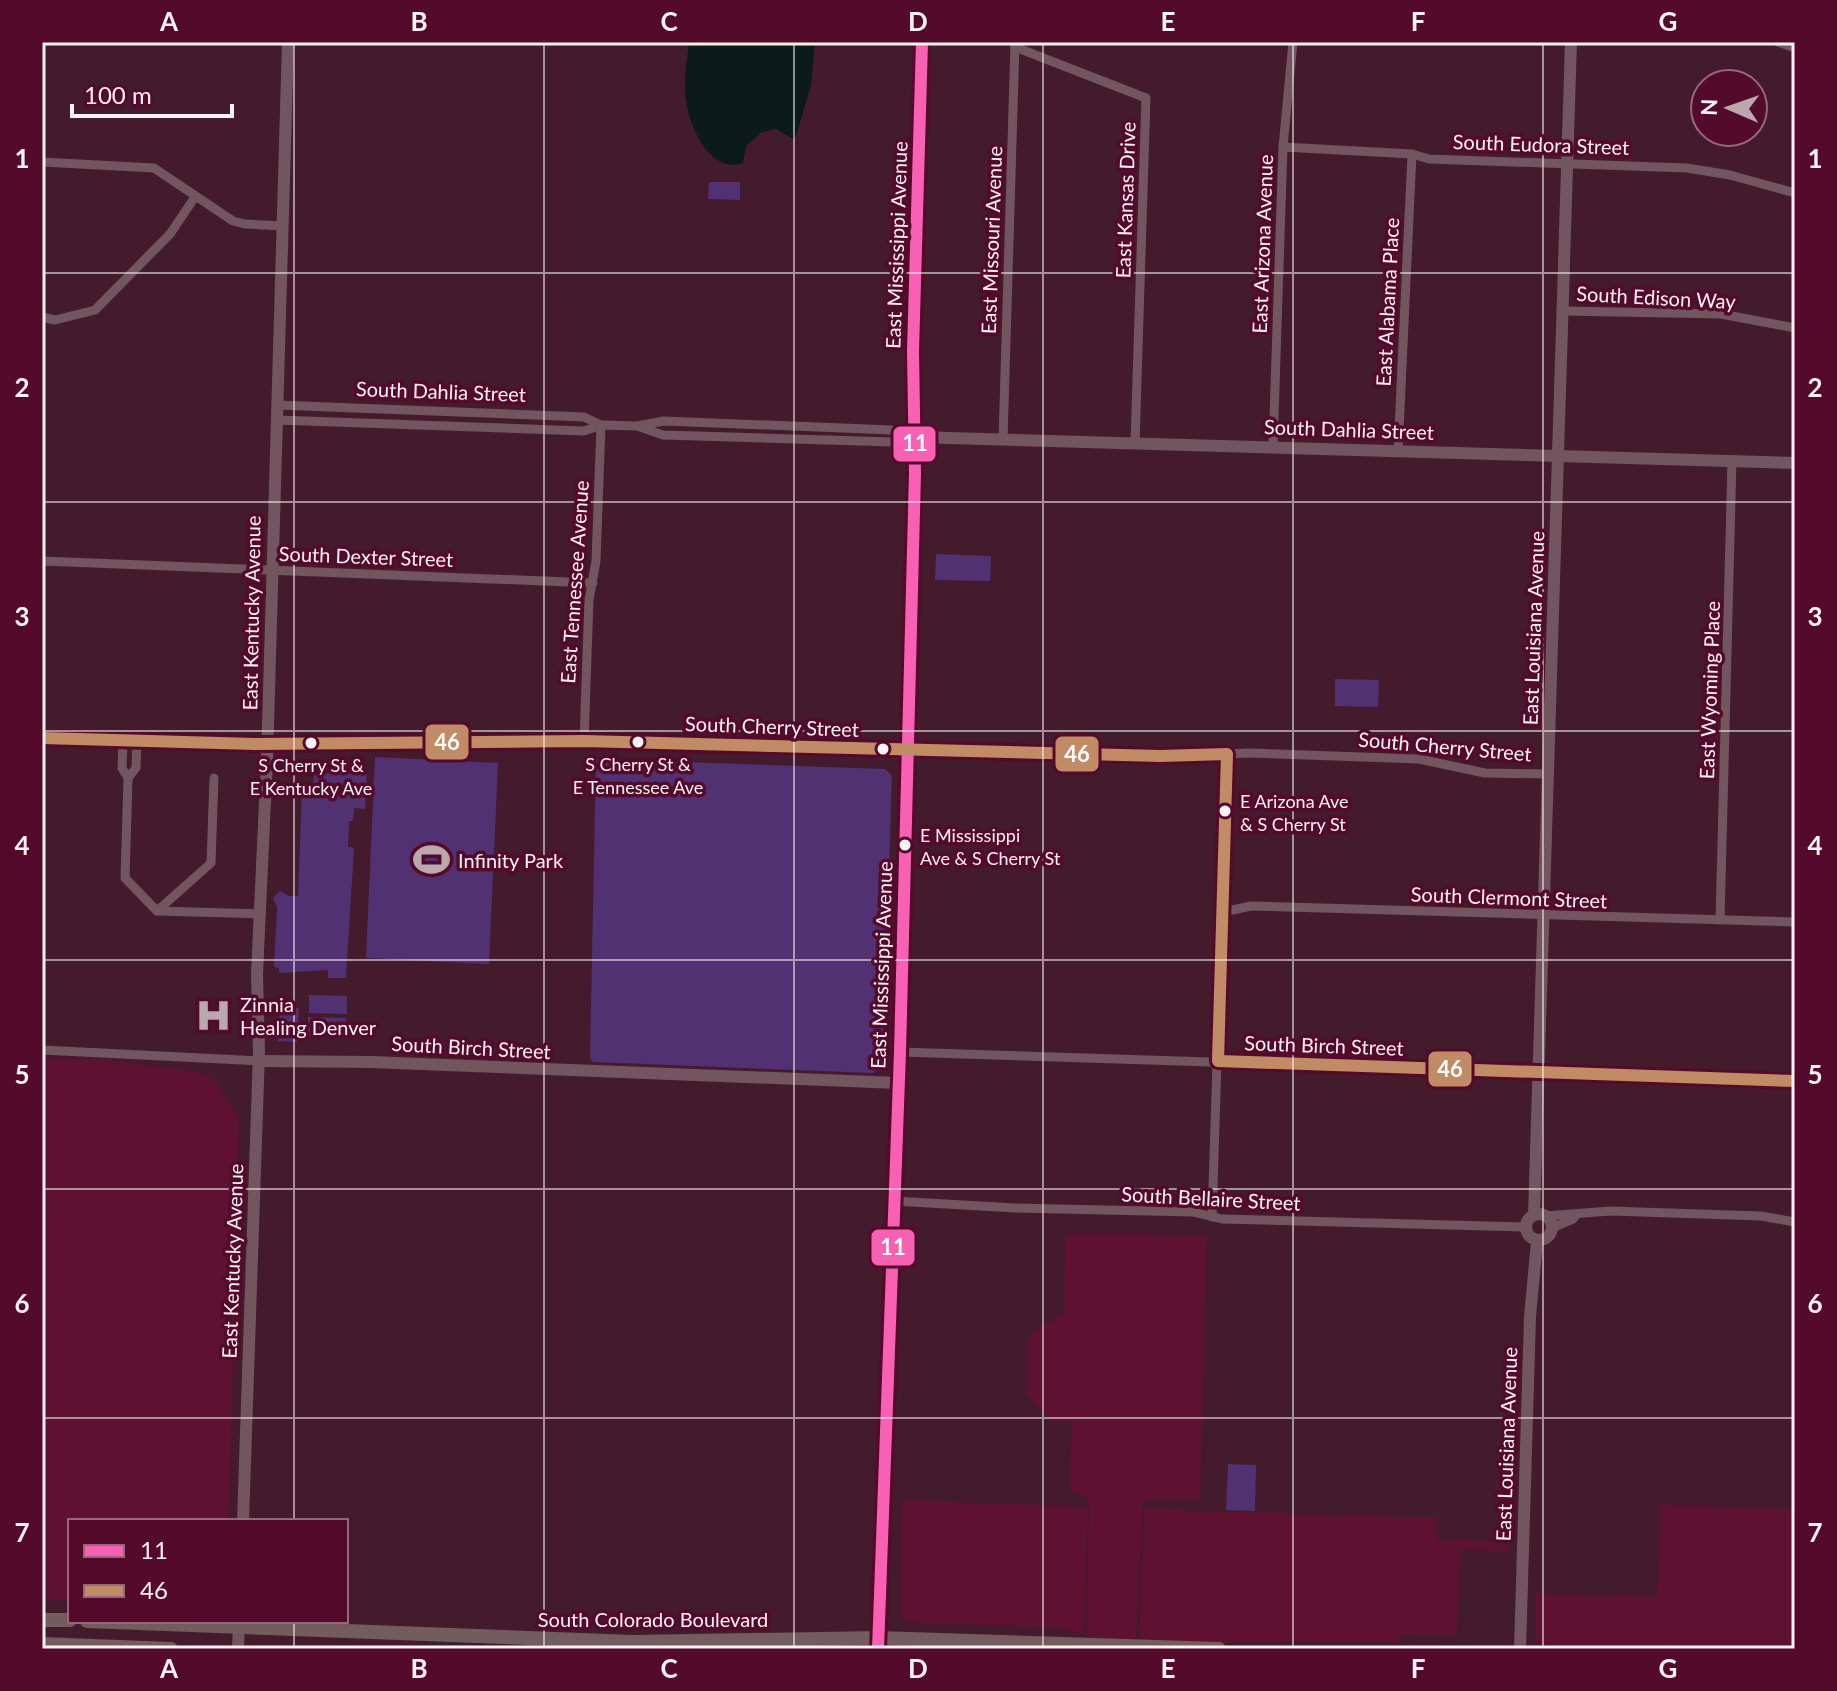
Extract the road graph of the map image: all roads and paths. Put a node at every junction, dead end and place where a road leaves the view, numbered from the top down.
1 (288, 42) edge
2 (922, 42) edge
3 (1293, 42) edge
4 (1571, 42) edge
5 (1778, 42) edge
6 (1015, 44) edge
7 (1795, 48) edge
8 (1283, 147) junction
9 (1412, 154) junction
10 (42, 162) edge
11 (1567, 163) junction
12 (1795, 193) edge
13 (195, 197) junction
14 (282, 226) junction
15 (1563, 311) junction
16 (42, 317) edge
17 (1795, 328) edge
18 (277, 405) junction
19 (277, 420) junction
20 (601, 425) junction
21 (908, 437) junction
22 (1003, 440) junction
23 (1135, 443) junction
24 (1273, 447) junction
25 (1398, 451) junction
26 (1558, 456) junction
27 (1732, 461) junction
28 (1795, 463) edge
29 (42, 561) edge
30 (272, 570) junction
31 (593, 583) junction
32 (42, 738) edge
33 (123, 740) junction
34 (137, 740) junction
35 (584, 741) junction
36 (268, 744) junction
37 (907, 750) junction
38 (1227, 754) junction
39 (1548, 774) junction
40 (128, 778) junction
41 (214, 778) dead end
42 (157, 911) junction
43 (1223, 912) junction
44 (261, 914) junction
45 (1544, 916) junction
46 (1720, 920) junction
47 (1795, 922) edge
48 (42, 1050) edge
49 (900, 1052) junction
50 (259, 1061) junction
51 (1218, 1061) junction
52 (1539, 1071) junction
53 (1795, 1081) edge
54 (898, 1083) junction
55 (894, 1201) junction
56 (1577, 1214) junction
57 (1540, 1215) junction
58 (1212, 1217) junction
59 (1795, 1222) edge
60 (1525, 1227) junction
61 (1552, 1228) junction
62 (1537, 1241) junction
63 (243, 1519) edge
64 (42, 1620) edge
65 (68, 1620) edge
66 (188, 1623) edge
67 (239, 1624) edge
68 (42, 1644) edge
69 (560, 1644) edge
70 (878, 1644) edge
71 (171, 1649) edge
72 (238, 1649) edge
73 (1219, 1649) edge
74 (1520, 1649) edge

1 - 14 street, East Kentucky Avenue
2 - 21 street, East Mississippi Avenue
3 - 8 street, East Arizona Avenue
4 - 11 street, East Louisiana Avenue
5 - 7 street
6 - 22 street, East Missouri Avenue
6 - 23 street, East Kansas Drive
8 - 9 street, South Eudora Street
8 - 24 street, East Arizona Avenue
9 - 11 street, South Eudora Street
9 - 25 street, East Alabama Place
10 - 13 street
11 - 12 street, South Eudora Street
11 - 15 street, East Louisiana Avenue
13 - 14 street
13 - 16 street
14 - 18 street, East Kentucky Avenue
15 - 17 street, South Edison Way
15 - 26 street, East Louisiana Avenue
18 - 19 street, East Kentucky Avenue
18 - 20 street, South Dahlia Street
19 - 20 street, South Dahlia Street
19 - 30 street, East Kentucky Avenue
20 - 21 street, South Dahlia Street
20 - 31 street, East Tennessee Avenue
21 - 22 street, South Dahlia Street
21 - 37 street, East Mississippi Avenue
22 - 23 street, South Dahlia Street
23 - 24 street, South Dahlia Street
24 - 25 street, South Dahlia Street
25 - 26 street, South Dahlia Street
26 - 27 street, South Dahlia Street
26 - 39 street, East Louisiana Avenue
27 - 28 street, South Dahlia Street
27 - 46 street, East Wyoming Place
29 - 30 street, South Dexter Street
30 - 31 street, South Dexter Street
30 - 36 street, East Kentucky Avenue
31 - 35 street, East Tennessee Avenue
32 - 33 street, South Cherry Street
33 - 34 street, South Cherry Street
33 - 40 street
34 - 36 street, South Cherry Street
34 - 40 street
35 - 36 street, South Cherry Street
35 - 37 street, South Cherry Street
36 - 44 street, East Kentucky Avenue
37 - 38 street, South Cherry Street
37 - 49 street, East Mississippi Avenue
38 - 39 street, South Cherry Street
38 - 43 street
39 - 45 street, East Louisiana Avenue
40 - 42 street
41 - 42 street
42 - 44 street
43 - 45 street, South Clermont Street
43 - 51 street
44 - 50 street, East Kentucky Avenue
45 - 46 street, South Clermont Street
45 - 52 street, East Louisiana Avenue
46 - 47 street, South Clermont Street
48 - 50 street, South Birch Street
49 - 51 street, South Birch Street
49 - 54 street, East Mississippi Avenue
50 - 54 street, South Birch Street
50 - 63 street, East Kentucky Avenue
51 - 52 street, South Birch Street
51 - 58 street
52 - 53 street, South Birch Street
52 - 57 street, East Louisiana Avenue
54 - 55 street, East Mississippi Avenue
55 - 58 street, South Bellaire Street
55 - 70 street, East Mississippi Avenue
56 - 57 street
56 - 59 street
56 - 61 street
57 - 60 street
57 - 61 street
58 - 60 street, South Bellaire Street
60 - 62 street
61 - 62 street
62 - 74 street, East Louisiana Avenue
64 - 65 main road
66 - 67 main road, South Colorado Boulevard
67 - 69 main road, South Colorado Boulevard
67 - 72 street
68 - 71 main road
69 - 70 main road, South Colorado Boulevard
70 - 73 main road, South Colorado Boulevard

